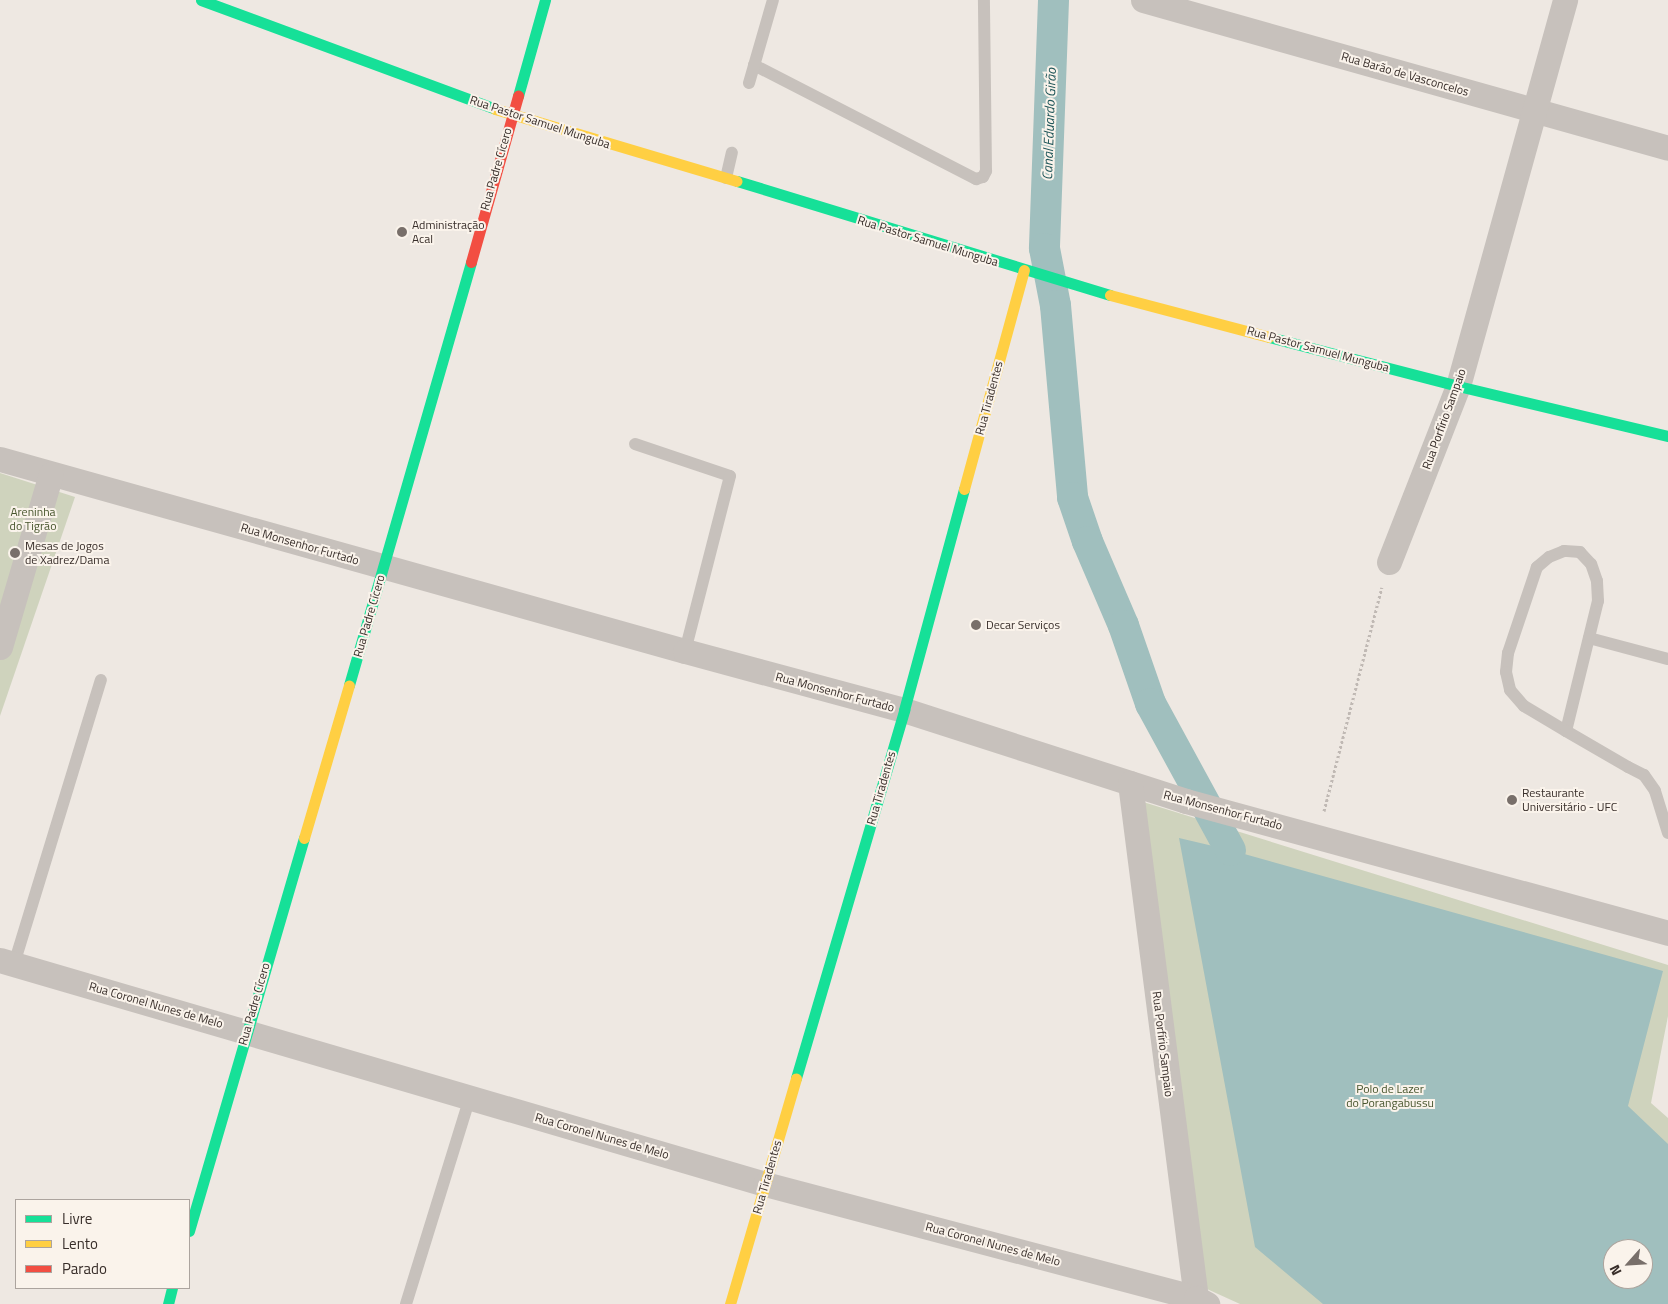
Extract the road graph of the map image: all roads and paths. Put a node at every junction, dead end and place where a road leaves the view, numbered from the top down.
1 (201, 0) edge
2 (545, 0) edge
3 (773, 0) edge
4 (984, 0) edge
5 (1143, 0) edge
6 (1565, 0) edge
7 (754, 65) junction
8 (749, 83) dead end
9 (1535, 111) junction
10 (511, 115) junction
11 (1668, 148) edge
12 (732, 153) dead end
13 (726, 178) junction
14 (1024, 270) junction
15 (1458, 386) junction
16 (1668, 436) edge
17 (635, 444) dead end
18 (0, 459) edge
19 (52, 474) junction
20 (1389, 562) joint
21 (384, 568) junction
22 (1589, 638) junction
23 (0, 647) edge
24 (685, 651) junction
25 (1668, 659) edge
26 (101, 680) dead end
27 (904, 710) junction
28 (1566, 731) junction
29 (1130, 783) junction
30 (1668, 833) edge
31 (1318, 835) junction
32 (1668, 933) edge
33 (7, 962) edge
34 (247, 1031) junction
35 (470, 1097) junction
36 (765, 1184) junction
37 (190, 1228) edge
38 (172, 1289) edge
39 (1199, 1302) edge
40 (168, 1304) edge
41 (406, 1304) edge
42 (730, 1304) edge

1 - 10 street, Rua Pastor Samuel Munguba
2 - 10 street, Rua Padre Cícero
3 - 7 lane
4 - 7 lane
5 - 9 street, Rua Barão de Vasconcelos
6 - 9 street, Rua Porfírio Sampaio
7 - 8 lane
9 - 11 street, Rua Barão de Vasconcelos
9 - 15 street, Rua Porfírio Sampaio
10 - 13 street, Rua Pastor Samuel Munguba
10 - 21 street, Rua Padre Cícero
12 - 13 lane
13 - 14 street, Rua Pastor Samuel Munguba
14 - 15 street, Rua Pastor Samuel Munguba
14 - 27 street, Rua Tiradentes
15 - 16 street, Rua Pastor Samuel Munguba
15 - 20 street, Rua Porfírio Sampaio
17 - 24 lane
18 - 19 street, Rua Monsenhor Furtado
19 - 21 street, Rua Monsenhor Furtado
19 - 23 street
20 - 31 path
21 - 24 street, Rua Monsenhor Furtado
21 - 34 street, Rua Padre Cícero
22 - 25 lane
22 - 28 lane
22 - 28 lane
24 - 27 street, Rua Monsenhor Furtado
26 - 33 lane
27 - 29 street, Rua Monsenhor Furtado
27 - 36 street, Rua Tiradentes
28 - 30 lane
29 - 31 street, Rua Monsenhor Furtado
29 - 39 street, Rua Porfírio Sampaio
31 - 32 street, Rua Monsenhor Furtado
33 - 34 street, Rua Coronel Nunes de Melo
34 - 35 street, Rua Coronel Nunes de Melo
34 - 37 street, Rua Padre Cícero
35 - 36 street, Rua Coronel Nunes de Melo
35 - 41 lane
36 - 39 street, Rua Coronel Nunes de Melo
36 - 42 street, Rua Tiradentes
38 - 40 street

